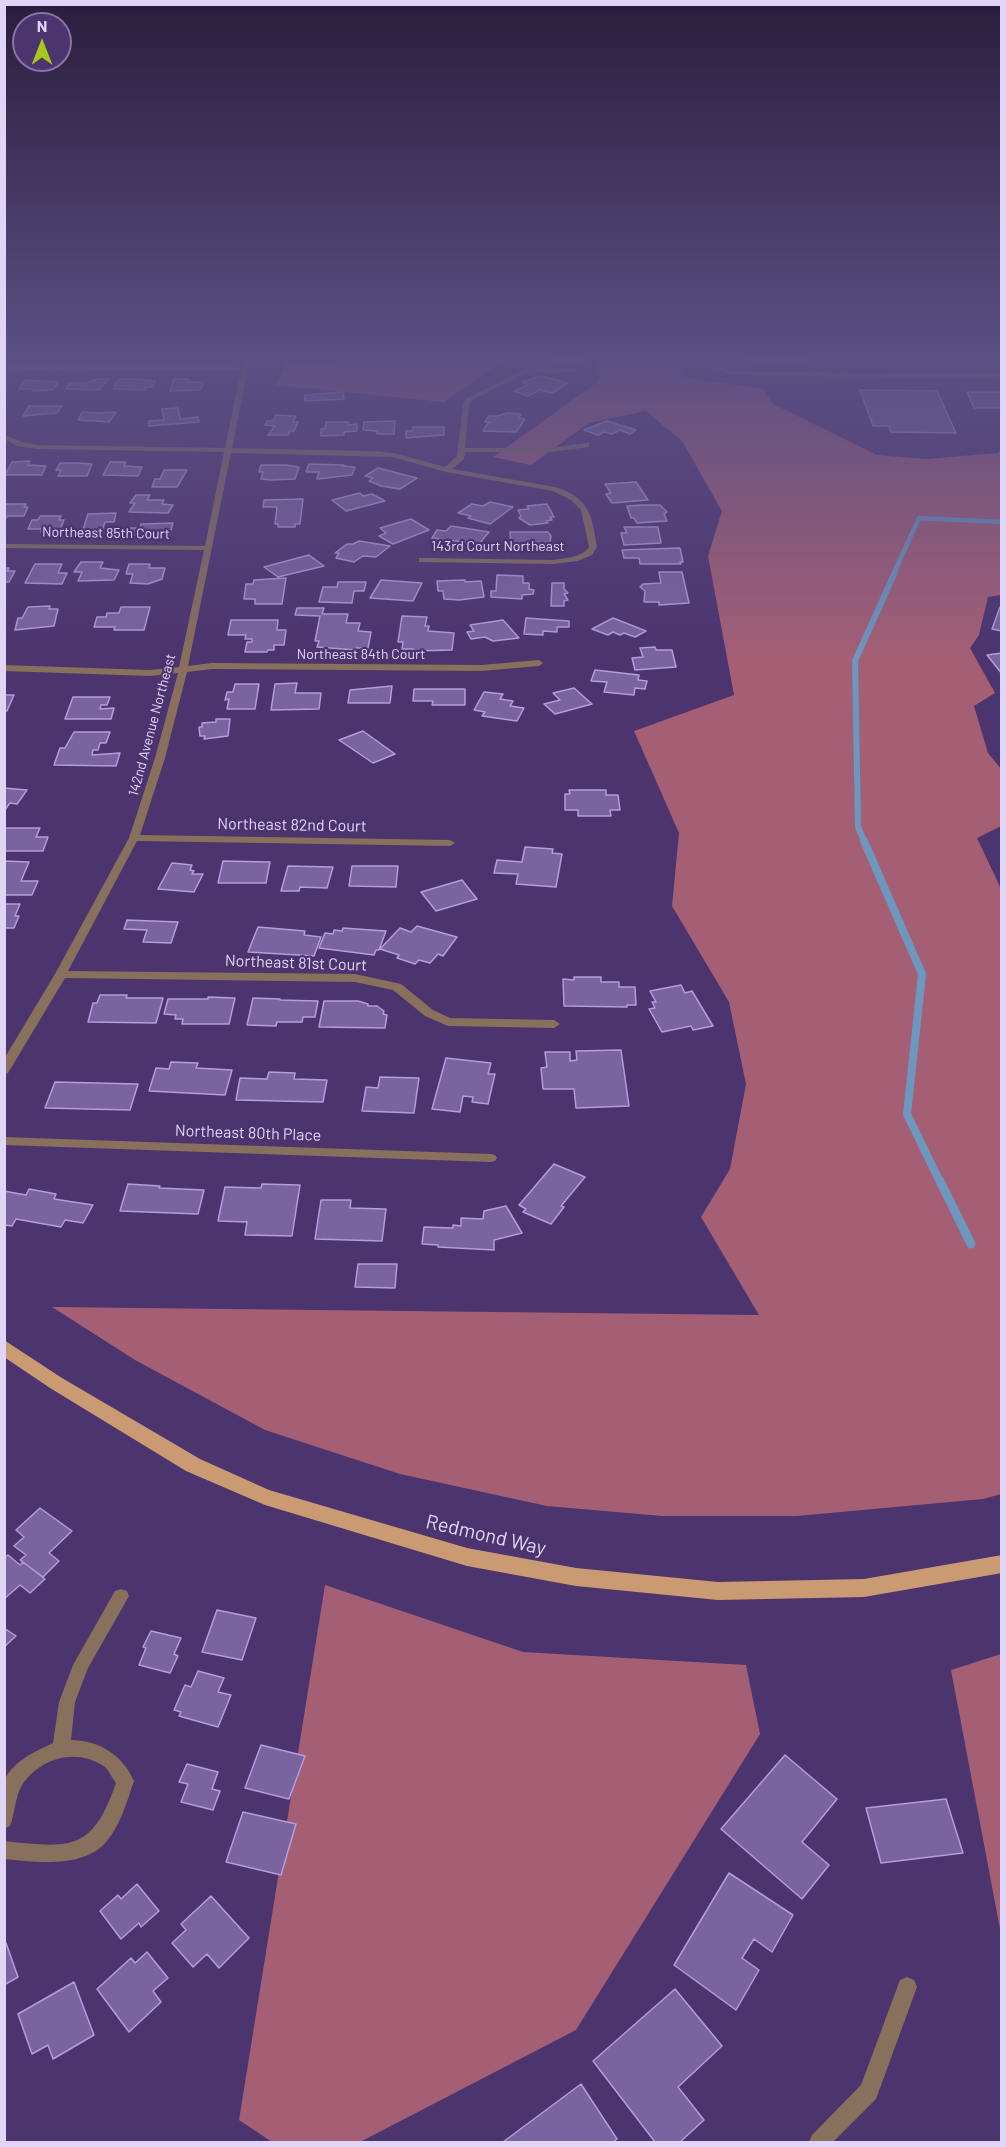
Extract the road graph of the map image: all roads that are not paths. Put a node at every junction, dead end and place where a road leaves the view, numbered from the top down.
1 (226, 459) edge
2 (406, 459) edge
3 (458, 459) edge
4 (446, 470) junction
5 (4, 546) edge
6 (207, 548) junction
7 (422, 560) dead end
8 (539, 663) dead end
9 (4, 668) edge
10 (183, 669) junction
11 (134, 838) junction
12 (450, 843) dead end
13 (62, 974) junction
14 (554, 1024) dead end
15 (4, 1070) edge
16 (4, 1141) edge
17 (491, 1158) dead end
18 (4, 1347) edge
19 (1002, 1564) edge
20 (121, 1596) dead end
21 (62, 1748) junction
22 (4, 1820) edge
23 (4, 1850) edge
24 (907, 1987) dead end
25 (819, 2142) edge

1 - 6 street, 142nd Avenue Northeast
2 - 4 street
3 - 4 street
4 - 7 street, 143rd Court Northeast
5 - 6 street, Northeast 85th Court
6 - 10 street, 142nd Avenue Northeast
8 - 10 street, Northeast 84th Court
9 - 10 street, Northeast 84th Court
10 - 11 street, 142nd Avenue Northeast
11 - 12 street, Northeast 82nd Court
11 - 13 street, 142nd Avenue Northeast
13 - 14 street, Northeast 81st Court
13 - 15 street, 142nd Avenue Northeast
16 - 17 street, Northeast 80th Place
18 - 19 main road, Redmond Way
20 - 21 street
21 - 22 street
21 - 23 street
24 - 25 street

